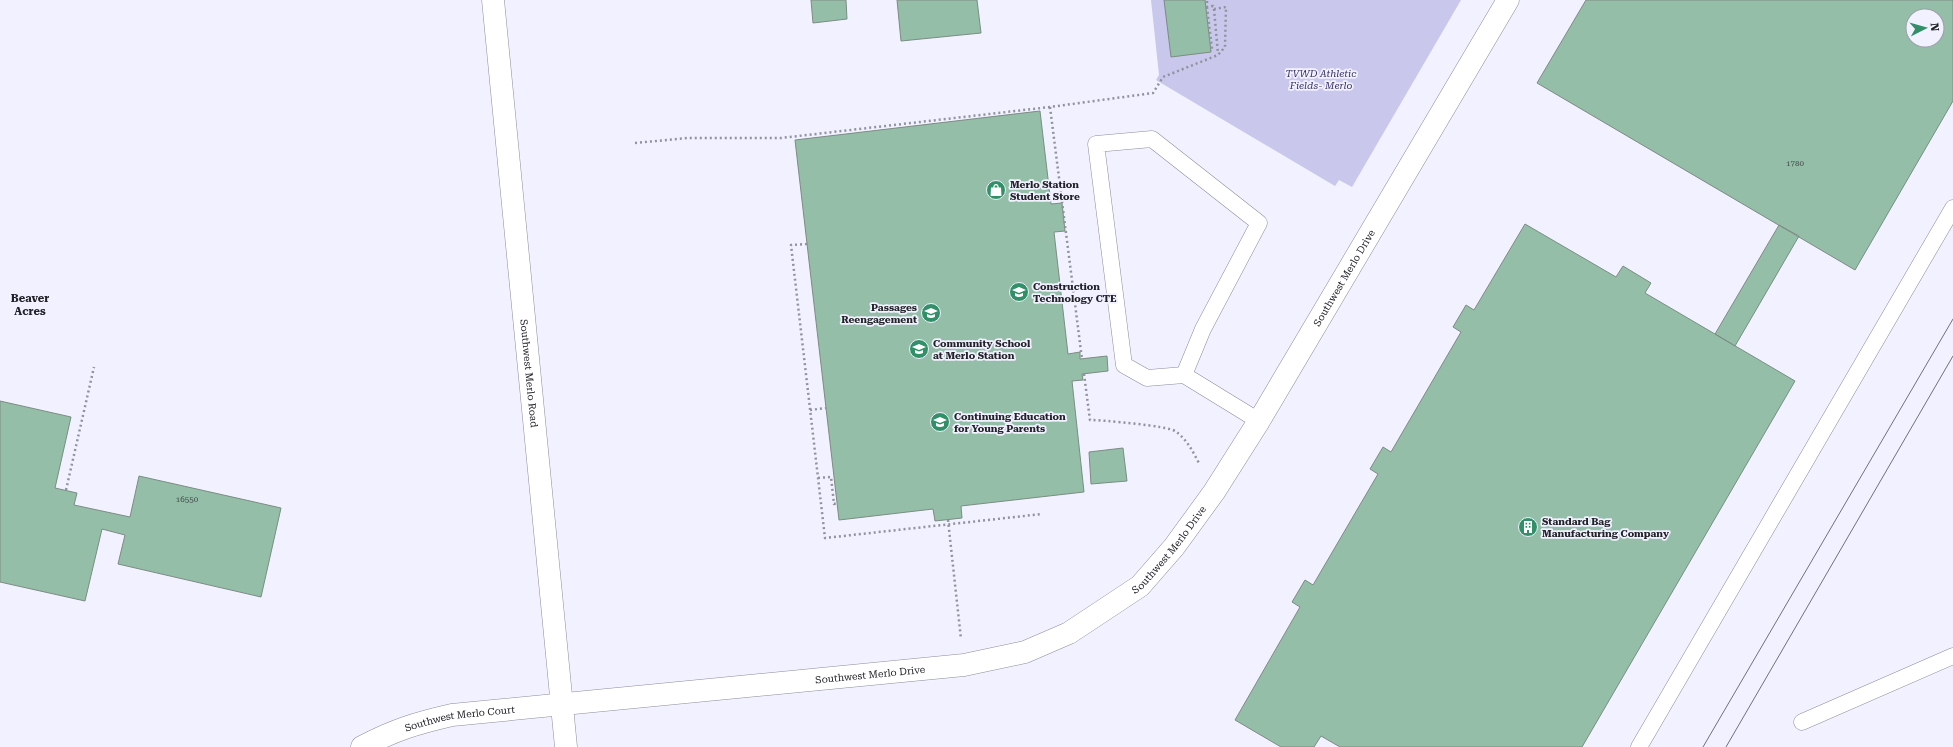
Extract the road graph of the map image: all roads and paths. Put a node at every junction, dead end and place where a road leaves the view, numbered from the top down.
1 (493, 0) edge
2 (1207, 0) edge
3 (1508, 0) edge
4 (1208, 7) junction
5 (1214, 9) junction
6 (1210, 49) dead end
7 (1218, 55) junction
8 (1050, 107) junction
9 (849, 130) junction
10 (849, 134) dead end
11 (635, 143) dead end
12 (1953, 208) edge
13 (807, 244) dead end
14 (1082, 359) dead end
15 (94, 367) dead end
16 (1084, 374) dead end
17 (1184, 376) junction
18 (826, 408) dead end
19 (810, 410) junction
20 (1260, 421) junction
21 (818, 478) junction
22 (66, 490) dead end
23 (1214, 492) junction
24 (837, 503) dead end
25 (1042, 514) dead end
26 (948, 520) dead end
27 (948, 524) junction
28 (960, 629) dead end
29 (1953, 656) edge
30 (562, 705) junction
31 (1802, 722) dead end
32 (362, 747) edge
33 (566, 747) edge
34 (1639, 747) edge

1 - 30 street, Southwest Merlo Road
2 - 4 path
3 - 20 street, Southwest Merlo Drive
4 - 5 path
4 - 6 path
5 - 7 path
5 - 7 path
7 - 8 path
8 - 9 path
8 - 14 path
9 - 10 path
9 - 11 path
12 - 34 lane
13 - 19 path
15 - 22 path
16 - 23 path
17 - 17 lane
17 - 20 lane
18 - 19 path
19 - 21 path
20 - 23 street, Southwest Merlo Drive
21 - 24 path
21 - 27 path
23 - 30 street, Southwest Merlo Drive
25 - 27 path
26 - 27 path
27 - 28 path
29 - 31 lane
30 - 32 street, Southwest Merlo Court
30 - 33 street, Southwest Merlo Road

